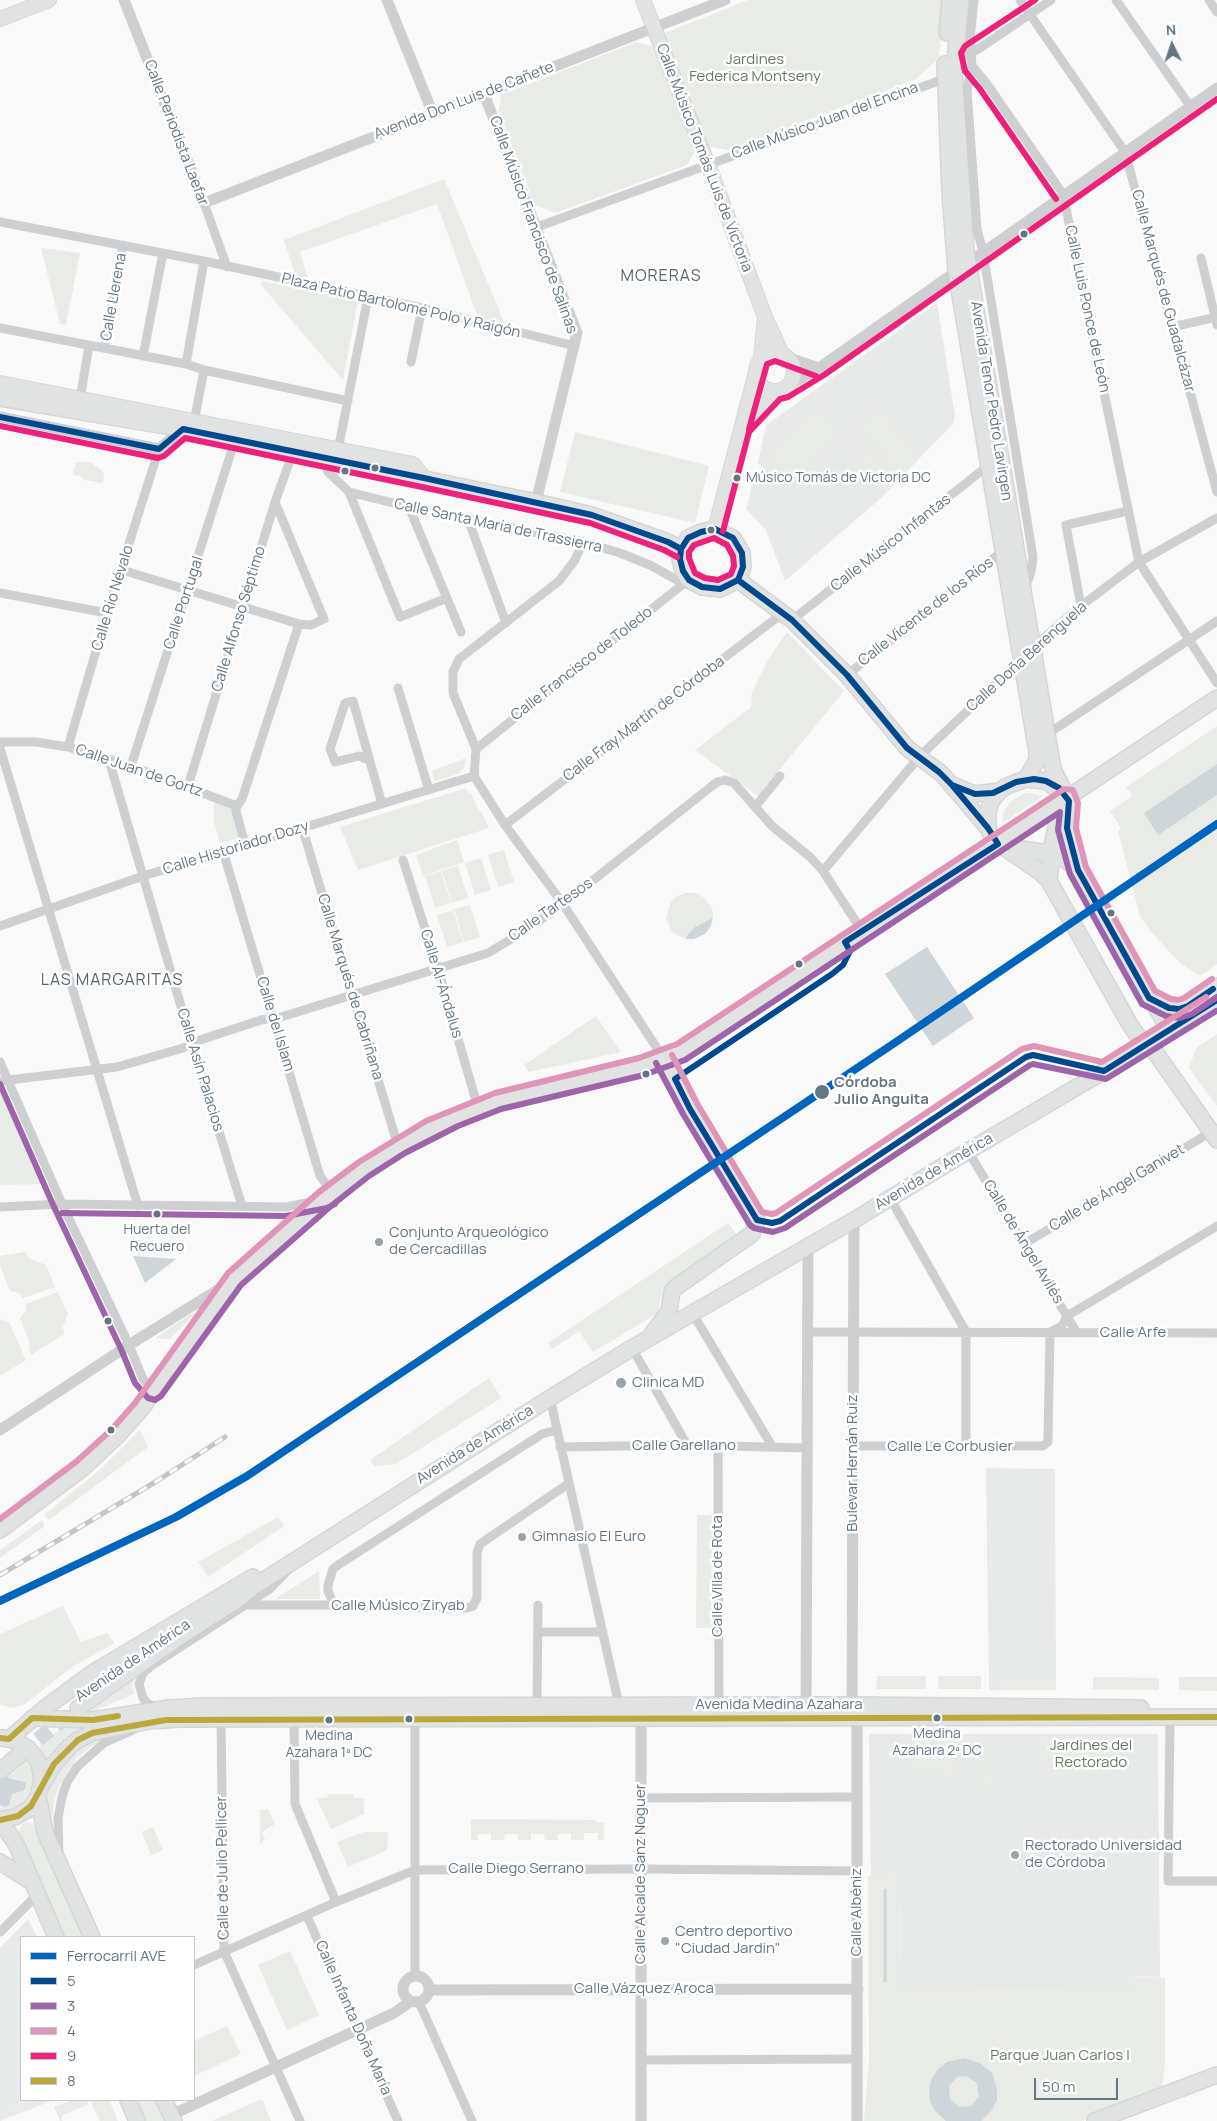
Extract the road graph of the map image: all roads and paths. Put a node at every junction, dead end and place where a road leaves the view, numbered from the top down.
1 (50, 0) edge
2 (124, 0) edge
3 (387, 0) edge
4 (643, 0) edge
5 (725, 0) edge
6 (950, 0) edge
7 (961, 0) edge
8 (974, 0) edge
9 (1020, 0) edge
10 (1051, 0) edge
11 (1116, 0) edge
12 (1208, 0) edge
13 (1217, 12) edge
14 (1030, 15) junction
15 (0, 19) edge
16 (653, 28) junction
17 (970, 53) junction
18 (972, 66) junction
19 (948, 69) junction
20 (1217, 88) edge
21 (484, 94) junction
22 (1190, 106) junction
23 (433, 114) junction
24 (1125, 152) junction
25 (708, 164) junction
26 (1063, 194) junction
27 (204, 203) junction
28 (0, 222) edge
29 (537, 226) junction
30 (123, 245) junction
31 (983, 252) junction
32 (163, 253) junction
33 (1201, 258) dead end
34 (204, 261) junction
35 (228, 267) junction
36 (962, 267) junction
37 (368, 297) junction
38 (422, 308) junction
39 (765, 317) junction
40 (1216, 320) edge
41 (1172, 327) junction
42 (0, 328) edge
43 (90, 346) junction
44 (575, 346) junction
45 (104, 348) junction
46 (142, 356) junction
47 (786, 356) junction
48 (761, 358) junction
49 (411, 362) dead end
50 (186, 364) junction
51 (819, 368) junction
52 (204, 370) junction
53 (756, 372) junction
54 (0, 383) edge
55 (789, 385) junction
56 (776, 391) junction
57 (0, 398) edge
58 (80, 399) junction
59 (348, 401) junction
60 (0, 417) edge
61 (189, 426) junction
62 (741, 428) junction
63 (235, 440) junction
64 (159, 449) junction
65 (338, 450) junction
66 (293, 452) junction
67 (323, 459) junction
68 (989, 465) junction
69 (424, 478) junction
70 (349, 492) junction
71 (1217, 492) edge
72 (275, 502) junction
73 (536, 502) junction
74 (409, 507) junction
75 (1128, 511) junction
76 (1217, 518) edge
77 (468, 519) junction
78 (715, 529) junction
79 (583, 542) junction
80 (682, 548) junction
81 (1004, 550) junction
82 (1139, 562) junction
83 (122, 570) junction
84 (738, 580) junction
85 (686, 582) junction
86 (188, 590) junction
87 (1023, 592) junction
88 (0, 593) edge
89 (447, 598) junction
90 (243, 606) junction
91 (1081, 606) junction
92 (107, 613) junction
93 (788, 616) junction
94 (1217, 621) edge
95 (506, 622) junction
96 (299, 624) junction
97 (462, 632) dead end
98 (1190, 640) junction
99 (1033, 648) junction
100 (1022, 658) junction
101 (847, 675) junction
102 (1217, 683) edge
103 (398, 688) dead end
104 (1217, 698) edge
105 (1046, 735) junction
106 (0, 742) edge
107 (68, 747) junction
108 (0, 748) edge
109 (476, 749) junction
110 (920, 756) junction
111 (109, 760) junction
112 (369, 760) junction
113 (131, 766) junction
114 (474, 776) junction
115 (780, 776) dead end
116 (1026, 779) junction
117 (952, 785) junction
118 (188, 786) junction
119 (429, 790) junction
120 (999, 791) junction
121 (1067, 797) junction
122 (382, 804) junction
123 (237, 806) junction
124 (755, 807) junction
125 (505, 825) junction
126 (302, 828) junction
127 (988, 828) junction
128 (245, 844) junction
129 (998, 844) junction
130 (223, 851) junction
131 (1050, 853) junction
132 (403, 860) dead end
133 (1078, 870) junction
134 (822, 871) junction
135 (143, 876) junction
136 (1050, 881) junction
137 (563, 904) junction
138 (49, 910) junction
139 (0, 926) edge
140 (862, 932) junction
141 (438, 969) junction
142 (1217, 986) edge
143 (352, 995) junction
144 (1149, 998) junction
145 (1217, 1000) edge
146 (273, 1018) junction
147 (1169, 1030) junction
148 (192, 1044) junction
149 (1147, 1044) junction
150 (664, 1059) junction
151 (0, 1062) edge
152 (98, 1071) junction
153 (4, 1080) edge
154 (478, 1108) junction
155 (1214, 1136) edge
156 (401, 1145) junction
157 (968, 1151) junction
158 (329, 1196) junction
159 (890, 1198) junction
160 (62, 1204) junction
161 (138, 1206) junction
162 (242, 1206) junction
163 (0, 1208) edge
164 (854, 1220) junction
165 (1217, 1226) edge
166 (1024, 1244) junction
167 (808, 1247) junction
168 (234, 1279) junction
169 (693, 1314) junction
170 (1067, 1316) junction
171 (808, 1332) junction
172 (853, 1332) junction
173 (966, 1332) junction
174 (1050, 1333) junction
175 (1077, 1333) junction
176 (1217, 1333) edge
177 (648, 1339) junction
178 (129, 1344) junction
179 (632, 1348) junction
180 (154, 1391) junction
181 (550, 1398) junction
182 (0, 1430) edge
183 (557, 1430) junction
184 (687, 1446) junction
185 (772, 1446) junction
186 (853, 1446) junction
187 (560, 1447) junction
188 (718, 1447) junction
189 (966, 1447) junction
190 (808, 1448) junction
191 (568, 1484) junction
192 (0, 1530) edge
193 (305, 1555) junction
194 (243, 1605) junction
195 (334, 1605) junction
196 (538, 1605) dead end
197 (538, 1632) junction
198 (603, 1632) junction
199 (619, 1705) junction
200 (719, 1705) junction
201 (537, 1706) junction
202 (72, 1707) tunnel mouth
203 (1217, 1708) edge
204 (149, 1712) junction
205 (641, 1712) junction
206 (806, 1712) junction
207 (854, 1712) junction
208 (1217, 1717) edge
209 (32, 1718) junction
210 (221, 1718) junction
211 (294, 1718) junction
212 (415, 1718) junction
213 (606, 1718) junction
214 (1170, 1718) junction
215 (6, 1745) edge
216 (0, 1771) edge
217 (40, 1791) junction
218 (857, 1797) junction
219 (641, 1798) junction
220 (0, 1820) edge
221 (0, 1862) edge
222 (59, 1864) junction
223 (641, 1868) junction
224 (415, 1870) junction
225 (857, 1871) junction
226 (1217, 1881) edge
227 (34, 1887) junction
228 (336, 1902) junction
229 (307, 1916) junction
230 (0, 1932) edge
231 (56, 1936) edge
232 (92, 1936) edge
233 (224, 1951) junction
234 (195, 1965) edge
235 (415, 1976) junction
236 (641, 1989) junction
237 (858, 1989) junction
238 (430, 1990) junction
239 (415, 2002) junction
240 (358, 2029) junction
241 (857, 2059) junction
242 (641, 2060) junction
243 (276, 2067) junction
244 (1217, 2075) edge
245 (128, 2101) edge
246 (164, 2101) edge
247 (173, 2118) edge
248 (137, 2121) edge
249 (300, 2121) edge
250 (398, 2121) edge
251 (472, 2121) edge
252 (641, 2121) edge
253 (857, 2121) edge
254 (1095, 2121) edge

1 - 15 main road
2 - 27 street, Calle Periodista Laefar
3 - 23 street
4 - 16 main road, Calle Músico Tomás Luis de Victoria
5 - 16 street, Avenida Don Luis de Cañete
6 - 19 main road, Avenida Tenor Pedro Lavirgen
7 - 19 main road, Avenida Tenor Pedro Lavirgen
8 - 17 street
9 - 14 street, Calle Marqués de Guadalcázar
10 - 14 street, Calle Músico Juan del Encina
11 - 22 street
12 - 13 street
14 - 17 street, Calle Músico Juan del Encina
14 - 24 street, Calle Marqués de Guadalcázar
16 - 21 street, Avenida Don Luis de Cañete
16 - 25 main road, Calle Músico Tomás Luis de Victoria
17 - 18 street
17 - 19 street, Calle Músico Juan del Encina
18 - 26 street, Calle Luis Ponce de León
18 - 31 street
19 - 25 street, Calle Músico Juan del Encina
19 - 36 main road, Avenida Tenor Pedro Lavirgen
20 - 22 street
21 - 23 street, Avenida Don Luis de Cañete
21 - 29 street, Calle Músico Francisco de Salinas
22 - 24 street
23 - 27 street, Avenida Don Luis de Cañete
24 - 26 street
24 - 41 street, Calle Marqués de Guadalcázar
25 - 29 street, Calle Músico Juan del Encina
25 - 39 main road, Calle Músico Tomás Luis de Victoria
26 - 31 street
26 - 75 street, Calle Luis Ponce de León
27 - 35 street, Calle Periodista Laefar
28 - 30 street, Plaza Patio Bartolomé Polo y Raigón
29 - 44 street, Calle Músico Francisco de Salinas
30 - 32 street, Plaza Patio Bartolomé Polo y Raigón
30 - 45 street, Calle Llerena
31 - 36 street
31 - 87 street
32 - 34 street, Plaza Patio Bartolomé Polo y Raigón
32 - 46 street
33 - 40 street
34 - 35 street, Plaza Patio Bartolomé Polo y Raigón
34 - 50 street
35 - 37 street, Plaza Patio Bartolomé Polo y Raigón
36 - 51 street
36 - 68 main road, Avenida Tenor Pedro Lavirgen
36 - 87 main road, Avenida Tenor Pedro Lavirgen
37 - 38 street, Plaza Patio Bartolomé Polo y Raigón
37 - 59 street
38 - 44 street, Plaza Patio Bartolomé Polo y Raigón
38 - 49 street
39 - 47 main road, Calle Músico Tomás Luis de Victoria
39 - 48 main road, Calle Músico Tomás Luis de Victoria
40 - 41 street
41 - 71 street, Calle Marqués de Guadalcázar
42 - 43 street
43 - 45 street
43 - 58 street
44 - 73 street, Calle Músico Francisco de Salinas
45 - 46 street
46 - 50 street
47 - 48 main road
47 - 51 street
47 - 55 main road
48 - 53 main road
50 - 52 street
51 - 55 street
52 - 59 street
52 - 61 street
53 - 56 main road
53 - 62 main road
54 - 58 main road, Calle Santa María de Trassierra
55 - 56 main road
56 - 62 main road
57 - 61 main road, Calle Santa María de Trassierra
58 - 61 main road, Calle Santa María de Trassierra
59 - 65 street
60 - 64 street
61 - 63 main road, Calle Santa María de Trassierra
61 - 64 street
61 - 65 main road, Calle Santa María de Trassierra
62 - 78 main road
63 - 66 main road, Calle Santa María de Trassierra
63 - 86 street, Calle Portugal
64 - 83 street, Calle Río Névalo
65 - 69 main road, Calle Santa María de Trassierra
66 - 67 main road, Calle Santa María de Trassierra
66 - 72 street, Calle Alfonso Séptimo
67 - 69 main road, Calle Santa María de Trassierra
67 - 70 street, Calle Santa María de Trassierra
68 - 81 main road, Avenida Tenor Pedro Lavirgen
68 - 93 street, Calle Músico Infantas
69 - 73 main road, Calle Santa María de Trassierra
70 - 74 street, Calle Santa María de Trassierra
70 - 89 street
72 - 90 street, Calle Alfonso Séptimo
72 - 96 street
73 - 80 main road, Calle Santa María de Trassierra
74 - 77 street, Calle Santa María de Trassierra
74 - 89 street
75 - 82 street, Calle Luis Ponce de León
75 - 91 street
76 - 82 street, Calle Doña Berenguela
77 - 79 street, Calle Santa María de Trassierra
77 - 95 street
78 - 80 main road
78 - 84 main road
79 - 85 street, Calle Santa María de Trassierra
79 - 95 street
80 - 85 main road
81 - 100 main road, Avenida Tenor Pedro Lavirgen
81 - 101 street, Calle Vicente de los Ríos
82 - 91 street, Calle Doña Berenguela
82 - 98 street
83 - 86 street
83 - 92 street, Calle Río Névalo
84 - 85 main road
84 - 93 main road
85 - 109 street, Calle Francisco de Toledo
86 - 90 street
86 - 113 street, Calle Portugal
87 - 99 main road, Avenida Tenor Pedro Lavirgen
88 - 92 street
89 - 97 street
90 - 96 street
90 - 118 street, Calle Alfonso Séptimo
91 - 99 street, Calle Doña Berenguela
92 - 107 street, Calle Río Névalo
93 - 101 main road
93 - 125 street, Calle Fray Martín de Córdoba
94 - 98 street
95 - 109 street
96 - 123 street
98 - 102 street
98 - 105 street
99 - 100 street, Calle Doña Berenguela
99 - 105 main road, Avenida Tenor Pedro Lavirgen
100 - 110 street, Calle Doña Berenguela
100 - 116 main road, Avenida Tenor Pedro Lavirgen
101 - 110 main road
103 - 119 street
104 - 121 main road
105 - 121 main road, Avenida Tenor Pedro Lavirgen
106 - 107 street, Calle Juan de Gortz
107 - 111 street, Calle Juan de Gortz
108 - 138 street
109 - 114 street
110 - 117 main road
110 - 134 street, Calle Doña Berenguela
111 - 113 street, Calle Juan de Gortz
111 - 135 street, Calle Asín Palacios
112 - 112 street
112 - 122 street
113 - 118 street, Calle Juan de Gortz
114 - 119 street, Calle Historiador Dozy
114 - 125 street
115 - 124 street
116 - 120 main road
116 - 121 main road
117 - 120 main road
117 - 127 main road
118 - 123 street, Calle Juan de Gortz
119 - 122 street, Calle Historiador Dozy
120 - 127 main road
121 - 129 main road
121 - 131 main road
121 - 133 main road
122 - 126 street, Calle Historiador Dozy
123 - 128 street
124 - 134 street
124 - 137 street, Calle Tartesos
125 - 137 street
126 - 128 street, Calle Historiador Dozy
126 - 143 street, Calle Marqués de Cabriñana
127 - 129 main road
128 - 130 street, Calle Historiador Dozy
129 - 131 main road
129 - 136 main road
129 - 140 main road
130 - 135 street, Calle Historiador Dozy
130 - 146 street, Calle del Islam
131 - 133 main road
131 - 136 main road
132 - 141 street, Calle Al-Ándalus
133 - 144 main road
134 - 140 street
135 - 138 street, Calle Historiador Dozy
135 - 148 street, Calle Asín Palacios
136 - 149 main road
137 - 141 street, Calle Tartesos
137 - 150 street
138 - 139 street, Calle Historiador Dozy
138 - 152 street
140 - 150 main road
141 - 143 street, Calle Tartesos
141 - 154 street, Calle Al-Ándalus
142 - 144 main road
143 - 146 street, Calle Tartesos
143 - 156 street, Calle Marqués de Cabriñana
144 - 147 main road
145 - 147 main road, Avenida de América
146 - 148 street, Calle Tartesos
146 - 158 street, Calle del Islam
147 - 149 main road, Avenida de América
148 - 152 street, Calle Tartesos
148 - 162 street, Calle Asín Palacios
149 - 155 main road
149 - 157 main road, Avenida de América
150 - 154 main road
150 - 177 main road, Avenida de América
151 - 153 street
152 - 153 street, Calle Tartesos
152 - 161 street
153 - 160 street
154 - 156 main road
155 - 166 street, Calle de Ángel Ganivet
156 - 158 main road
157 - 159 main road, Avenida de América
157 - 166 street, Calle de Ángel Avilés
158 - 162 street
158 - 168 main road
159 - 164 main road, Avenida de América
159 - 173 street
160 - 161 street
160 - 163 street
160 - 178 street
161 - 162 street
164 - 167 main road, Avenida de América
164 - 172 street, Bulevar Hernán Ruiz
165 - 170 street
166 - 170 street, Calle de Ángel Avilés
167 - 169 main road, Avenida de América
167 - 171 street
168 - 178 street
168 - 180 main road
169 - 177 main road, Avenida de América
169 - 185 street
170 - 174 street
170 - 175 street, Calle de Ángel Avilés
171 - 172 street, Calle Arfe
171 - 190 street
172 - 173 street, Calle Arfe
172 - 186 street, Bulevar Hernán Ruiz
173 - 174 street, Calle Arfe
173 - 189 street
174 - 175 street, Calle Arfe
174 - 189 street, Calle Le Corbusier
175 - 176 street, Calle Arfe
177 - 179 main road, Avenida de América
178 - 180 street
178 - 182 street
179 - 181 main road, Avenida de América
179 - 184 street
180 - 192 main road
181 - 183 street
181 - 193 main road, Avenida de América
183 - 187 street
183 - 195 street, Avenida de América
184 - 187 street, Calle Garellano
184 - 188 street, Calle Garellano
185 - 188 street, Calle Garellano
185 - 190 street, Calle Garellano
186 - 189 street, Calle Le Corbusier
186 - 207 street, Bulevar Hernán Ruiz
187 - 191 street
188 - 200 street, Calle Villa de Rota
190 - 206 street
191 - 195 street, Calle Músico Ziryab
191 - 198 street
193 - 194 street, Avenida de América
193 - 202 main road, Avenida de América
193 - 209 main road
194 - 195 street, Calle Músico Ziryab
194 - 204 street, Avenida de América
196 - 197 street
197 - 198 street
197 - 201 street
198 - 199 street
199 - 201 main road, Avenida Medina Azahara
199 - 205 main road, Avenida Medina Azahara
199 - 213 street
200 - 205 main road, Avenida Medina Azahara
200 - 206 main road, Avenida Medina Azahara
201 - 204 main road, Avenida Medina Azahara
203 - 207 main road, Avenida Medina Azahara
204 - 209 main road, Avenida Medina Azahara
204 - 210 main road, Avenida Medina Azahara
204 - 217 main road, Avenida Medina Azahara
204 - 222 street
205 - 206 main road, Avenida Medina Azahara
205 - 213 main road, Avenida Medina Azahara
205 - 219 street, Calle Alcalde Sanz Noguer
206 - 207 main road, Avenida Medina Azahara
207 - 214 main road, Avenida Medina Azahara
207 - 218 street, Calle Albéniz
208 - 214 main road, Avenida Medina Azahara
209 - 215 main road
210 - 211 main road, Avenida Medina Azahara
210 - 233 street, Calle de Julio Pellicer
211 - 212 main road, Avenida Medina Azahara
211 - 228 street
212 - 213 main road, Avenida Medina Azahara
212 - 224 street
214 - 226 street
215 - 216 main road
215 - 217 main road
217 - 220 main road, Avenida Medina Azahara
217 - 222 main road
218 - 219 street
218 - 225 street, Calle Albéniz
219 - 223 street, Calle Alcalde Sanz Noguer
220 - 227 main road
221 - 227 main road
222 - 232 main road
223 - 224 street, Calle Diego Serrano
223 - 225 street, Calle Diego Serrano
223 - 236 street, Calle Alcalde Sanz Noguer
224 - 228 street, Calle Diego Serrano
224 - 235 street
225 - 237 street, Calle Albéniz
227 - 230 street
227 - 231 main road
228 - 229 street, Calle Diego Serrano
229 - 233 street, Calle Diego Serrano
229 - 240 street, Calle Infanta Doña María
233 - 234 street, Calle Diego Serrano
233 - 243 street, Calle de Julio Pellicer
235 - 238 street
235 - 239 street
236 - 237 street, Calle Vázquez Aroca
236 - 238 street, Calle Vázquez Aroca
236 - 242 street, Calle Alcalde Sanz Noguer
237 - 241 street, Calle Albéniz
238 - 239 street
239 - 240 street
239 - 251 street
240 - 243 street
240 - 250 street, Calle Infanta Doña María
241 - 242 street
241 - 253 street, Calle Albéniz
242 - 252 street, Calle Alcalde Sanz Noguer
243 - 247 street
243 - 249 street, Calle de Julio Pellicer
244 - 254 main road
245 - 248 main road
246 - 247 main road

